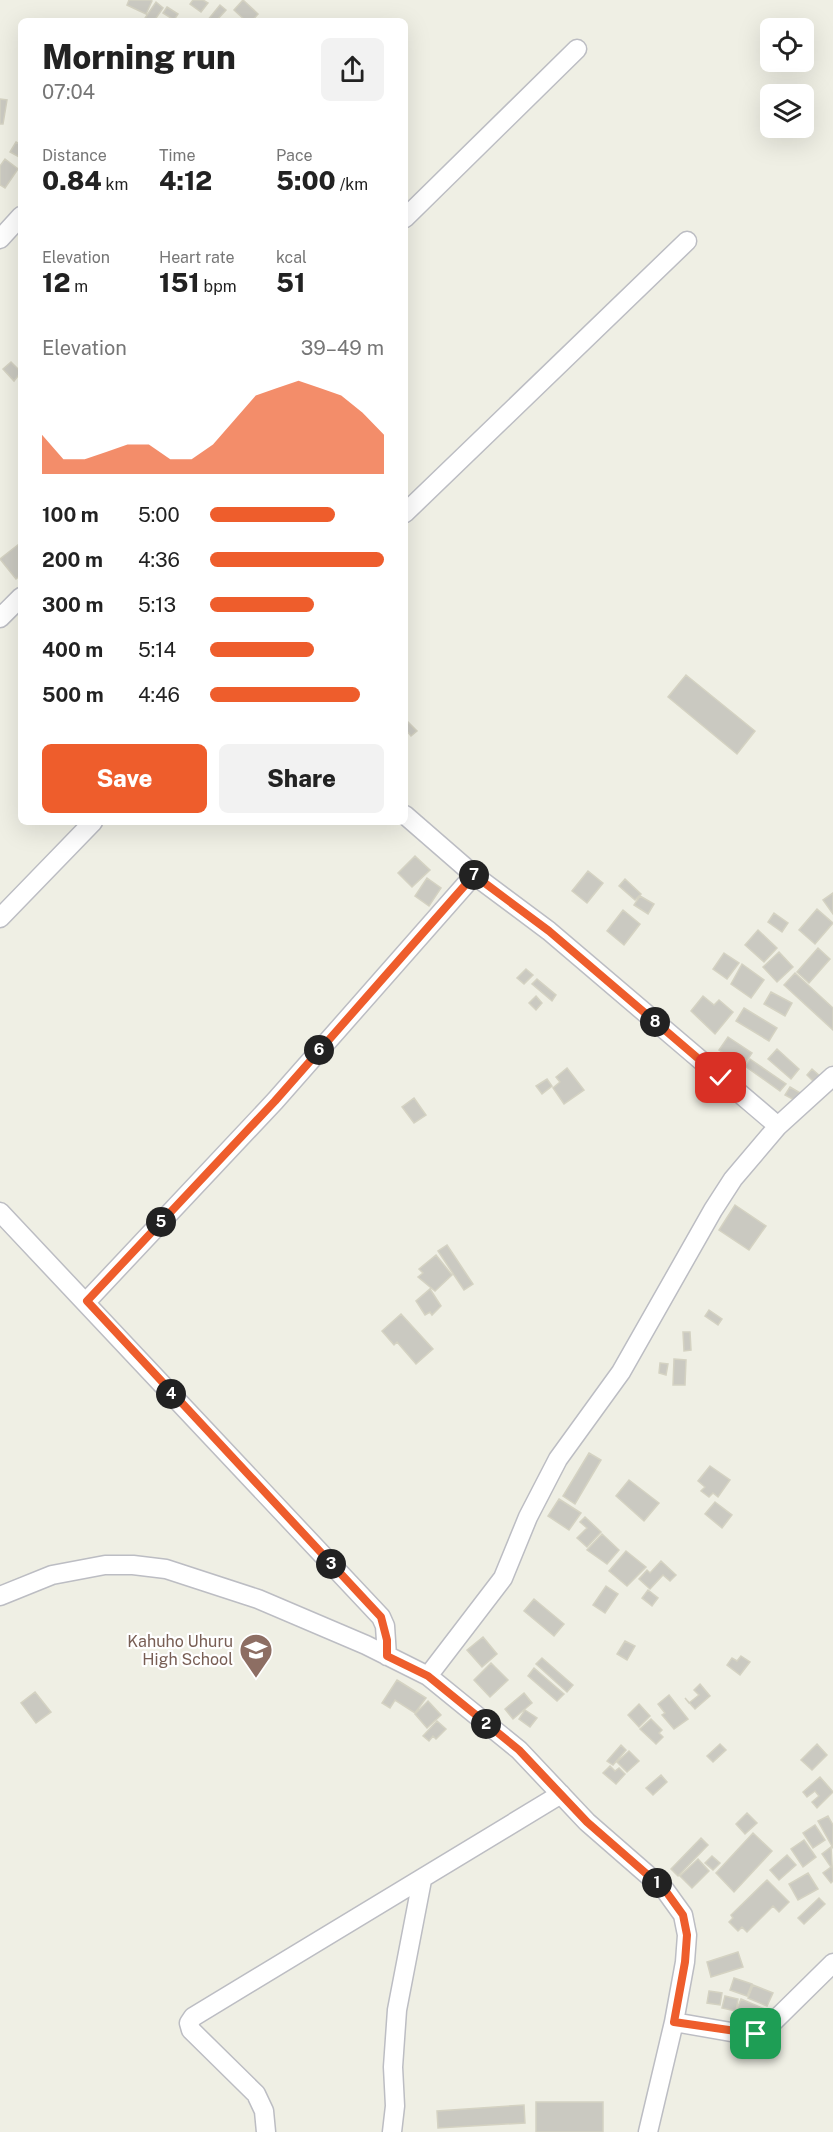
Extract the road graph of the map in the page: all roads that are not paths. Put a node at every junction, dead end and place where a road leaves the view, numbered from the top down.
1 (577, 49) dead end
2 (408, 215) edge
3 (18, 219) edge
4 (0, 238) edge
5 (687, 241) dead end
6 (408, 510) edge
7 (18, 600) edge
8 (0, 618) edge
9 (408, 818) edge
10 (90, 825) edge
11 (474, 875) junction
12 (0, 918) edge
13 (833, 1076) edge
14 (778, 1126) junction
15 (0, 1212) edge
16 (87, 1301) junction
17 (0, 1596) edge
18 (387, 1656) junction
19 (428, 1676) junction
20 (561, 1794) junction
21 (422, 1880) junction
22 (833, 1963) edge
23 (674, 2022) junction
24 (266, 2132) edge
25 (392, 2132) edge
26 (648, 2132) edge

1 - 2 street
3 - 4 street
5 - 6 street
7 - 8 street
9 - 11 street
10 - 12 street
11 - 14 street
11 - 16 street
13 - 14 street
14 - 19 street
15 - 16 street
16 - 18 street
17 - 18 street
18 - 19 street
19 - 20 street
20 - 21 street
20 - 23 street
21 - 24 street
21 - 25 street
22 - 23 street
23 - 26 street

